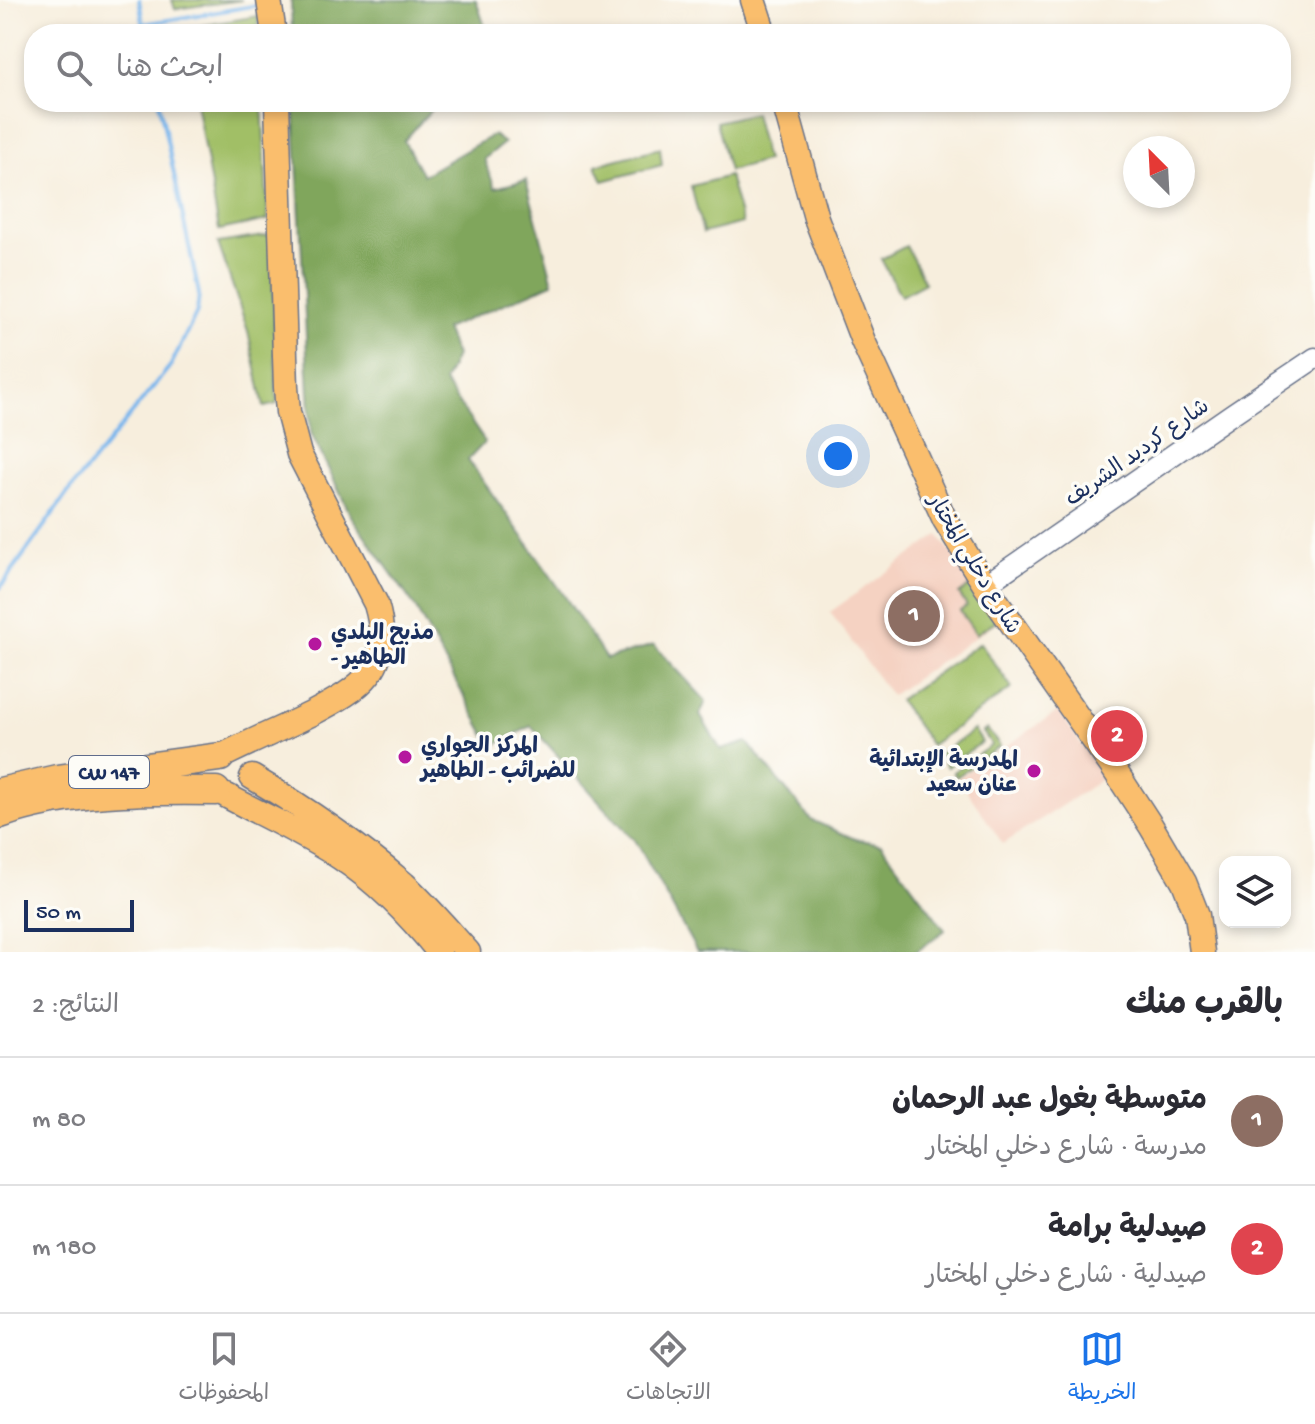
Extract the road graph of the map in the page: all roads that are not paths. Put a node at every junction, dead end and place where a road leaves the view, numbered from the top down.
1 (269, 0) edge
2 (753, 0) edge
3 (273, 24) edge
4 (761, 24) edge
5 (277, 112) edge
6 (787, 112) edge
7 (1315, 358) edge
8 (985, 585) junction
9 (283, 728) junction
10 (265, 745) junction
11 (243, 768) junction
12 (0, 792) edge
13 (222, 794) junction
14 (0, 814) edge
15 (439, 952) edge
16 (468, 952) edge
17 (1202, 952) edge

1 - 3 main road
2 - 4 main road
5 - 9 main road
6 - 8 main road, شارع دخلي المختار
7 - 8 street, شارع كرديد الشريف
8 - 17 main road, شارع دخلي المختار
9 - 10 main road
9 - 11 main road
10 - 11 main road
10 - 11 main road
11 - 12 highway, CW 147
11 - 13 main road
11 - 13 main road
11 - 16 main road
13 - 14 highway, CW 147
13 - 15 main road, CW 147

